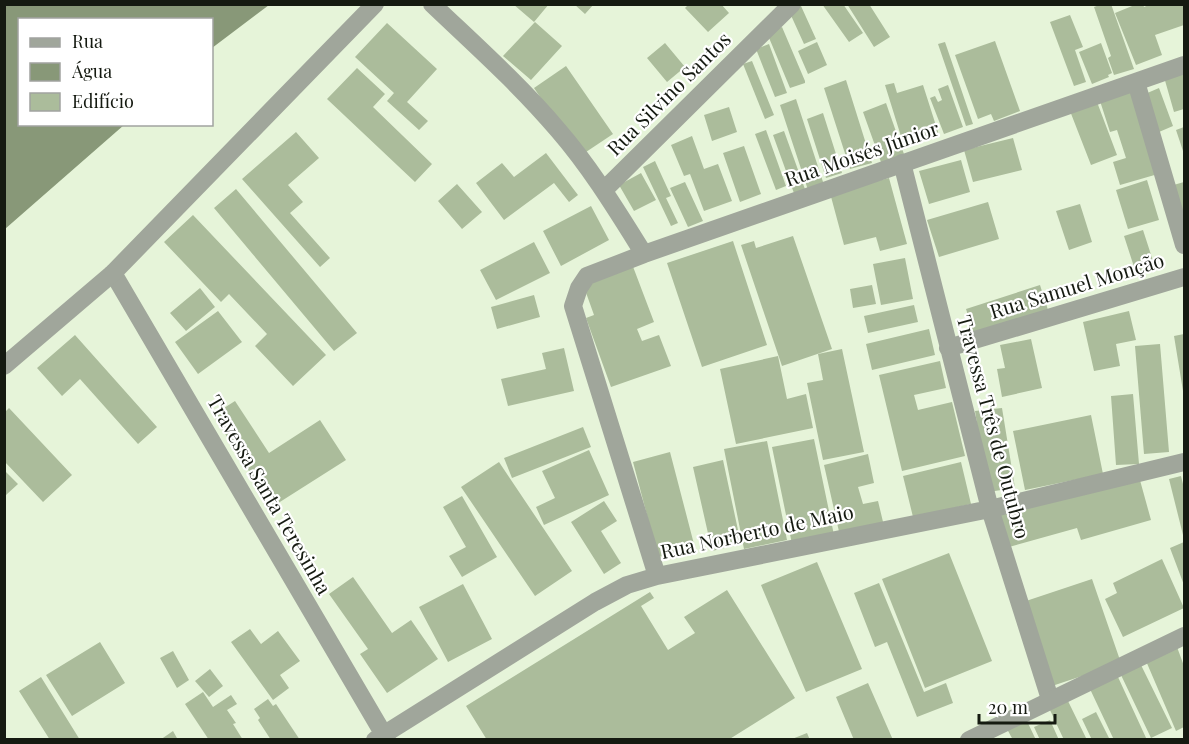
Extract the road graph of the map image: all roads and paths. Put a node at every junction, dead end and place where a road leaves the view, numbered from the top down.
1 (375, 4) edge
2 (432, 4) edge
3 (792, 4) edge
4 (1185, 65) edge
5 (1137, 82) junction
6 (902, 163) junction
7 (604, 190) junction
8 (1185, 245) edge
9 (644, 254) junction
10 (113, 273) junction
11 (1185, 277) edge
12 (948, 348) junction
13 (4, 366) edge
14 (1185, 462) edge
15 (990, 509) junction
16 (657, 576) junction
17 (1185, 636) edge
18 (1050, 699) junction
19 (382, 738) edge
20 (969, 740) edge

1 - 10 street
2 - 7 street
3 - 7 street, Rua Silvino Santos
4 - 5 street, Rua Moisés Júnior
5 - 6 street, Rua Moisés Júnior
5 - 8 street
6 - 9 street, Rua Moisés Júnior
6 - 12 street, Travessa Três de Outubro
7 - 9 street
9 - 16 street, Rua Moisés Júnior
10 - 13 street
10 - 19 street, Travessa Santa Teresinha
11 - 12 street, Rua Samuel Monção
12 - 15 street, Travessa Três de Outubro
14 - 15 street, Rua Norberto de Maio
15 - 16 street, Rua Norberto de Maio
15 - 18 street, Travessa Três de Outubro
16 - 19 street, Rua Norberto de Maio
17 - 18 street
18 - 20 street

